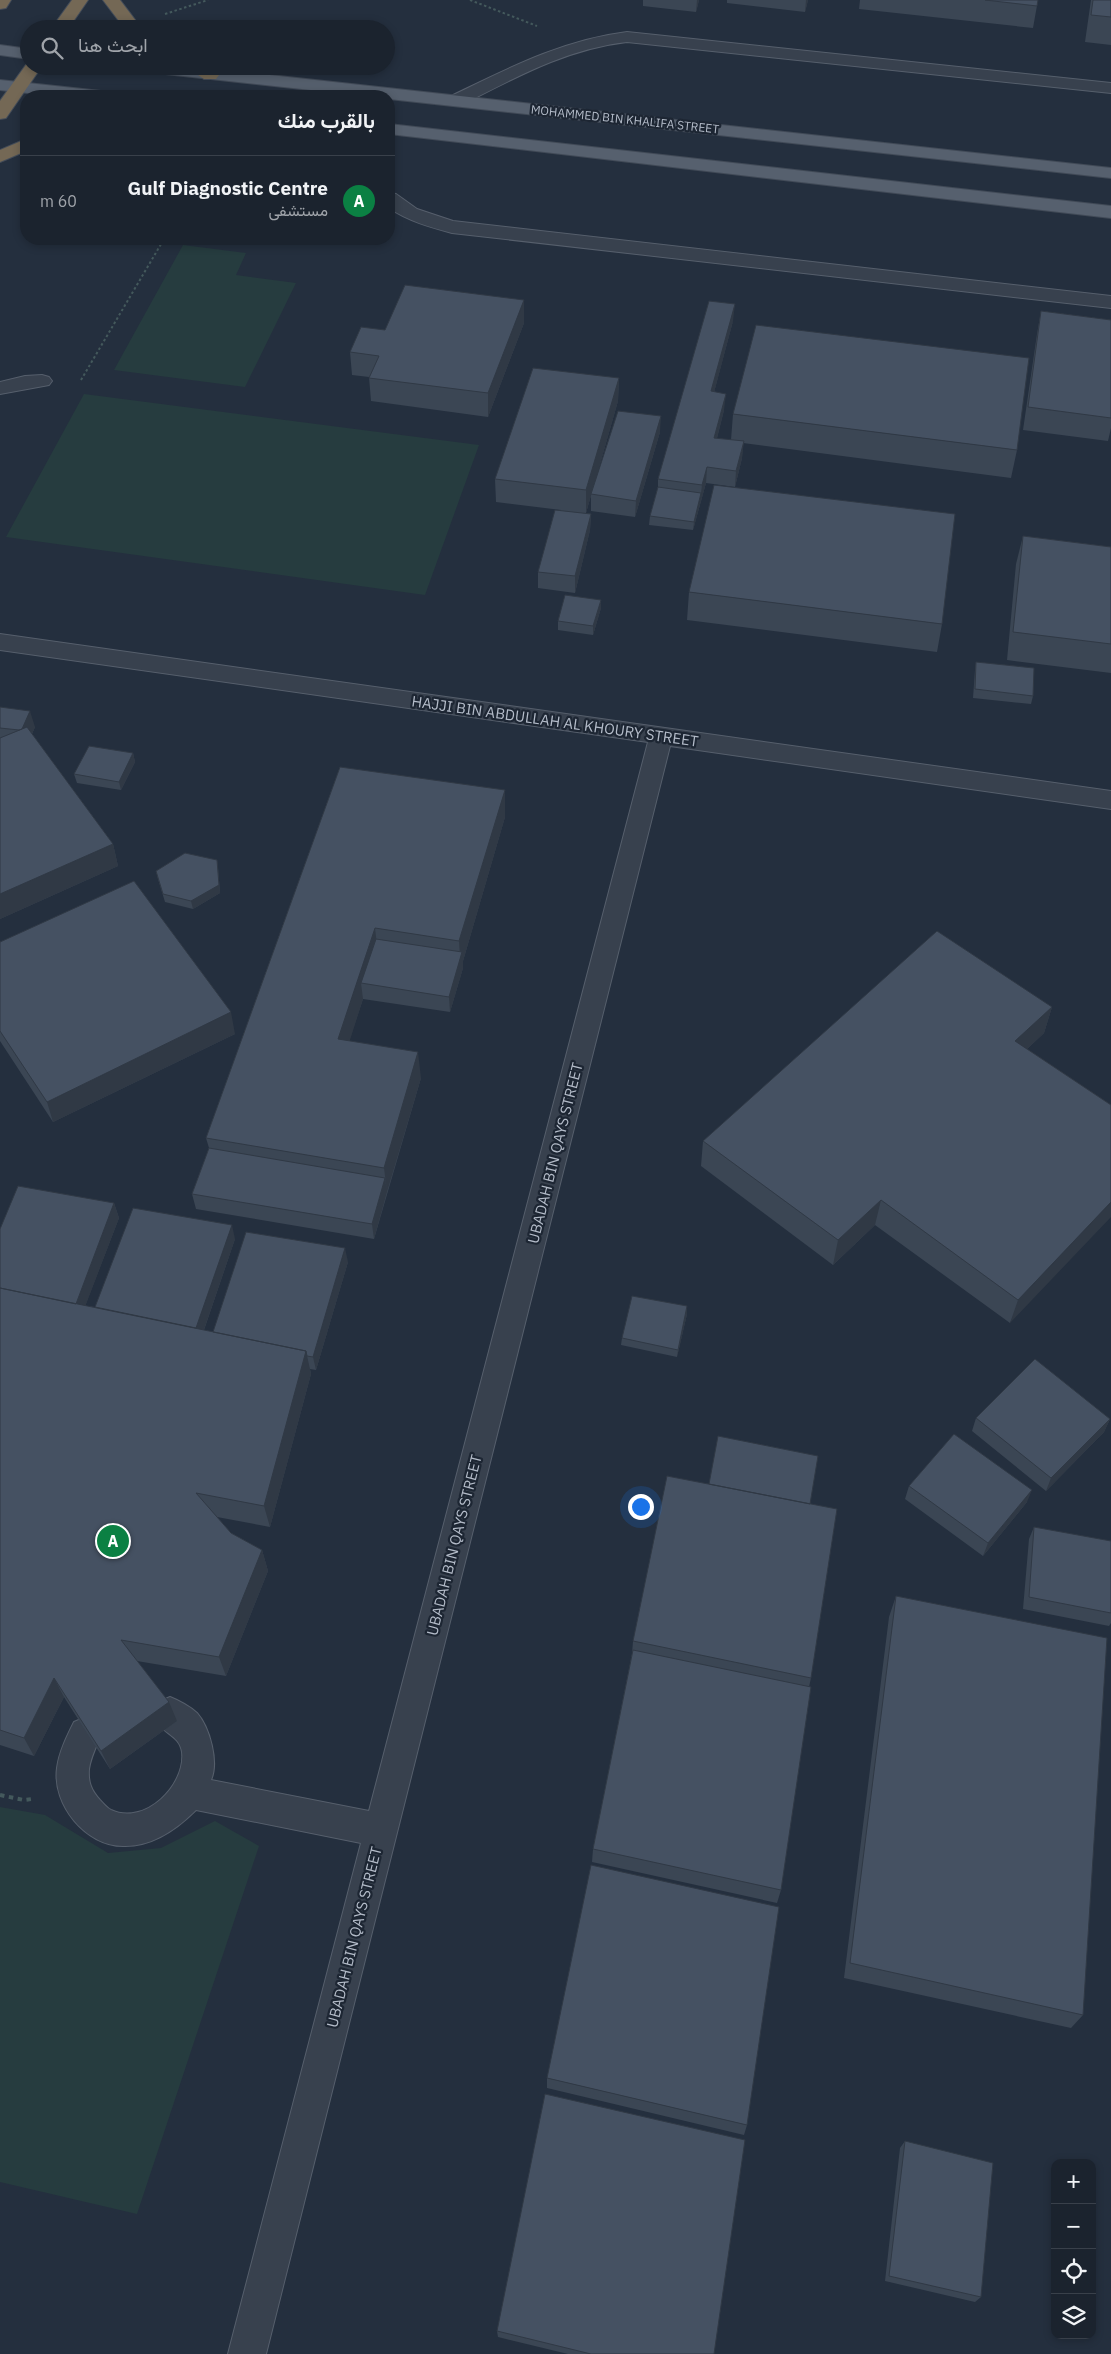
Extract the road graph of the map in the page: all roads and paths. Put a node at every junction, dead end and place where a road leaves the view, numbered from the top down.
1 (3, 0) edge
2 (80, 0) edge
3 (111, 0) edge
4 (208, 0) edge
5 (0, 4) edge
6 (161, 15) dead end
7 (66, 20) edge
8 (127, 20) edge
9 (0, 50) edge
10 (20, 53) edge
11 (27, 75) edge
12 (210, 75) edge
13 (0, 85) edge
14 (19, 86) junction
15 (1111, 88) edge
16 (52, 90) edge
17 (351, 90) edge
18 (395, 95) edge
19 (455, 101) junction
20 (0, 114) edge
21 (395, 130) edge
22 (20, 147) edge
23 (0, 157) edge
24 (1111, 173) edge
25 (395, 202) edge
26 (1111, 212) edge
27 (160, 245) edge
28 (1111, 302) edge
29 (42, 381) dead end
30 (77, 386) dead end
31 (0, 388) edge
32 (0, 642) edge
33 (661, 736) junction
34 (1111, 800) edge
35 (170, 1713) dead end
36 (86, 1733) edge
37 (190, 1792) junction
38 (381, 1830) junction
39 (247, 2354) edge

1 - 5 highway
2 - 7 highway
3 - 8 highway
4 - 6 path
9 - 10 main road
11 - 14 highway
12 - 17 main road, MOHAMMED BIN KHALIFA STREET
13 - 14 main road
14 - 16 main road
14 - 20 highway
15 - 19 street
18 - 19 main road, MOHAMMED BIN KHALIFA STREET
19 - 24 main road, MOHAMMED BIN KHALIFA STREET
21 - 26 main road
22 - 23 highway
25 - 28 street
27 - 30 path
29 - 31 street
32 - 33 street, HAJJI BIN ABDULLAH AL KHOURY STREET
33 - 34 street, HAJJI BIN ABDULLAH AL KHOURY STREET
33 - 38 street, UBADAH BIN QAYS STREET
35 - 37 street
36 - 37 street
37 - 38 street
38 - 39 street, UBADAH BIN QAYS STREET

